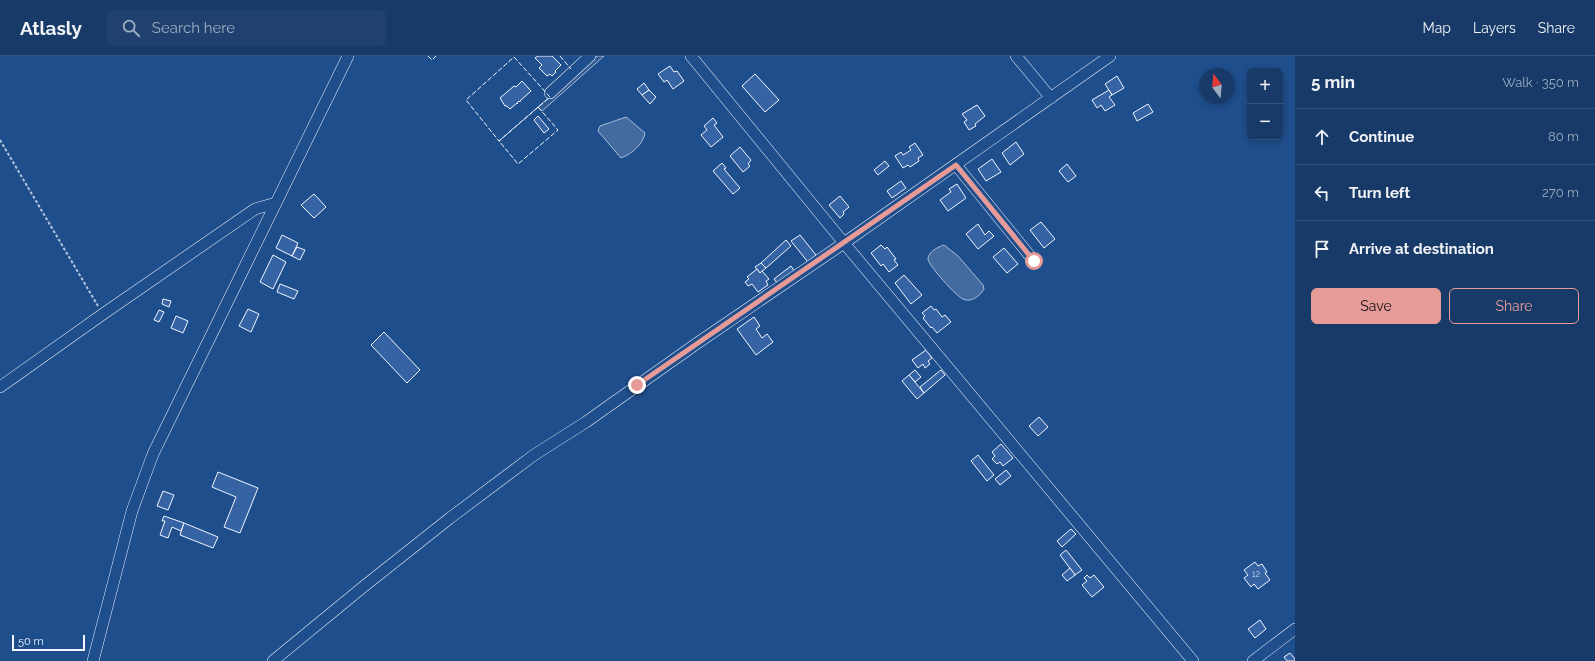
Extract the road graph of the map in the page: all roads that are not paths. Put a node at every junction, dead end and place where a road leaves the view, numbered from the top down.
1 (348, 56) edge
2 (590, 56) edge
3 (691, 56) edge
4 (1016, 56) edge
5 (1110, 56) edge
6 (550, 93) dead end
7 (1051, 98) junction
8 (956, 165) junction
9 (276, 203) junction
10 (844, 243) junction
11 (1034, 261) dead end
12 (0, 387) edge
13 (1295, 629) edge
14 (93, 661) edge
15 (273, 661) edge
16 (1193, 661) edge
17 (1253, 661) edge

1 - 9 street
2 - 6 street
3 - 10 street
4 - 7 street
5 - 7 street
7 - 8 street
8 - 10 street
8 - 11 street
9 - 12 street
9 - 14 street
10 - 15 street
10 - 16 street
13 - 17 street

